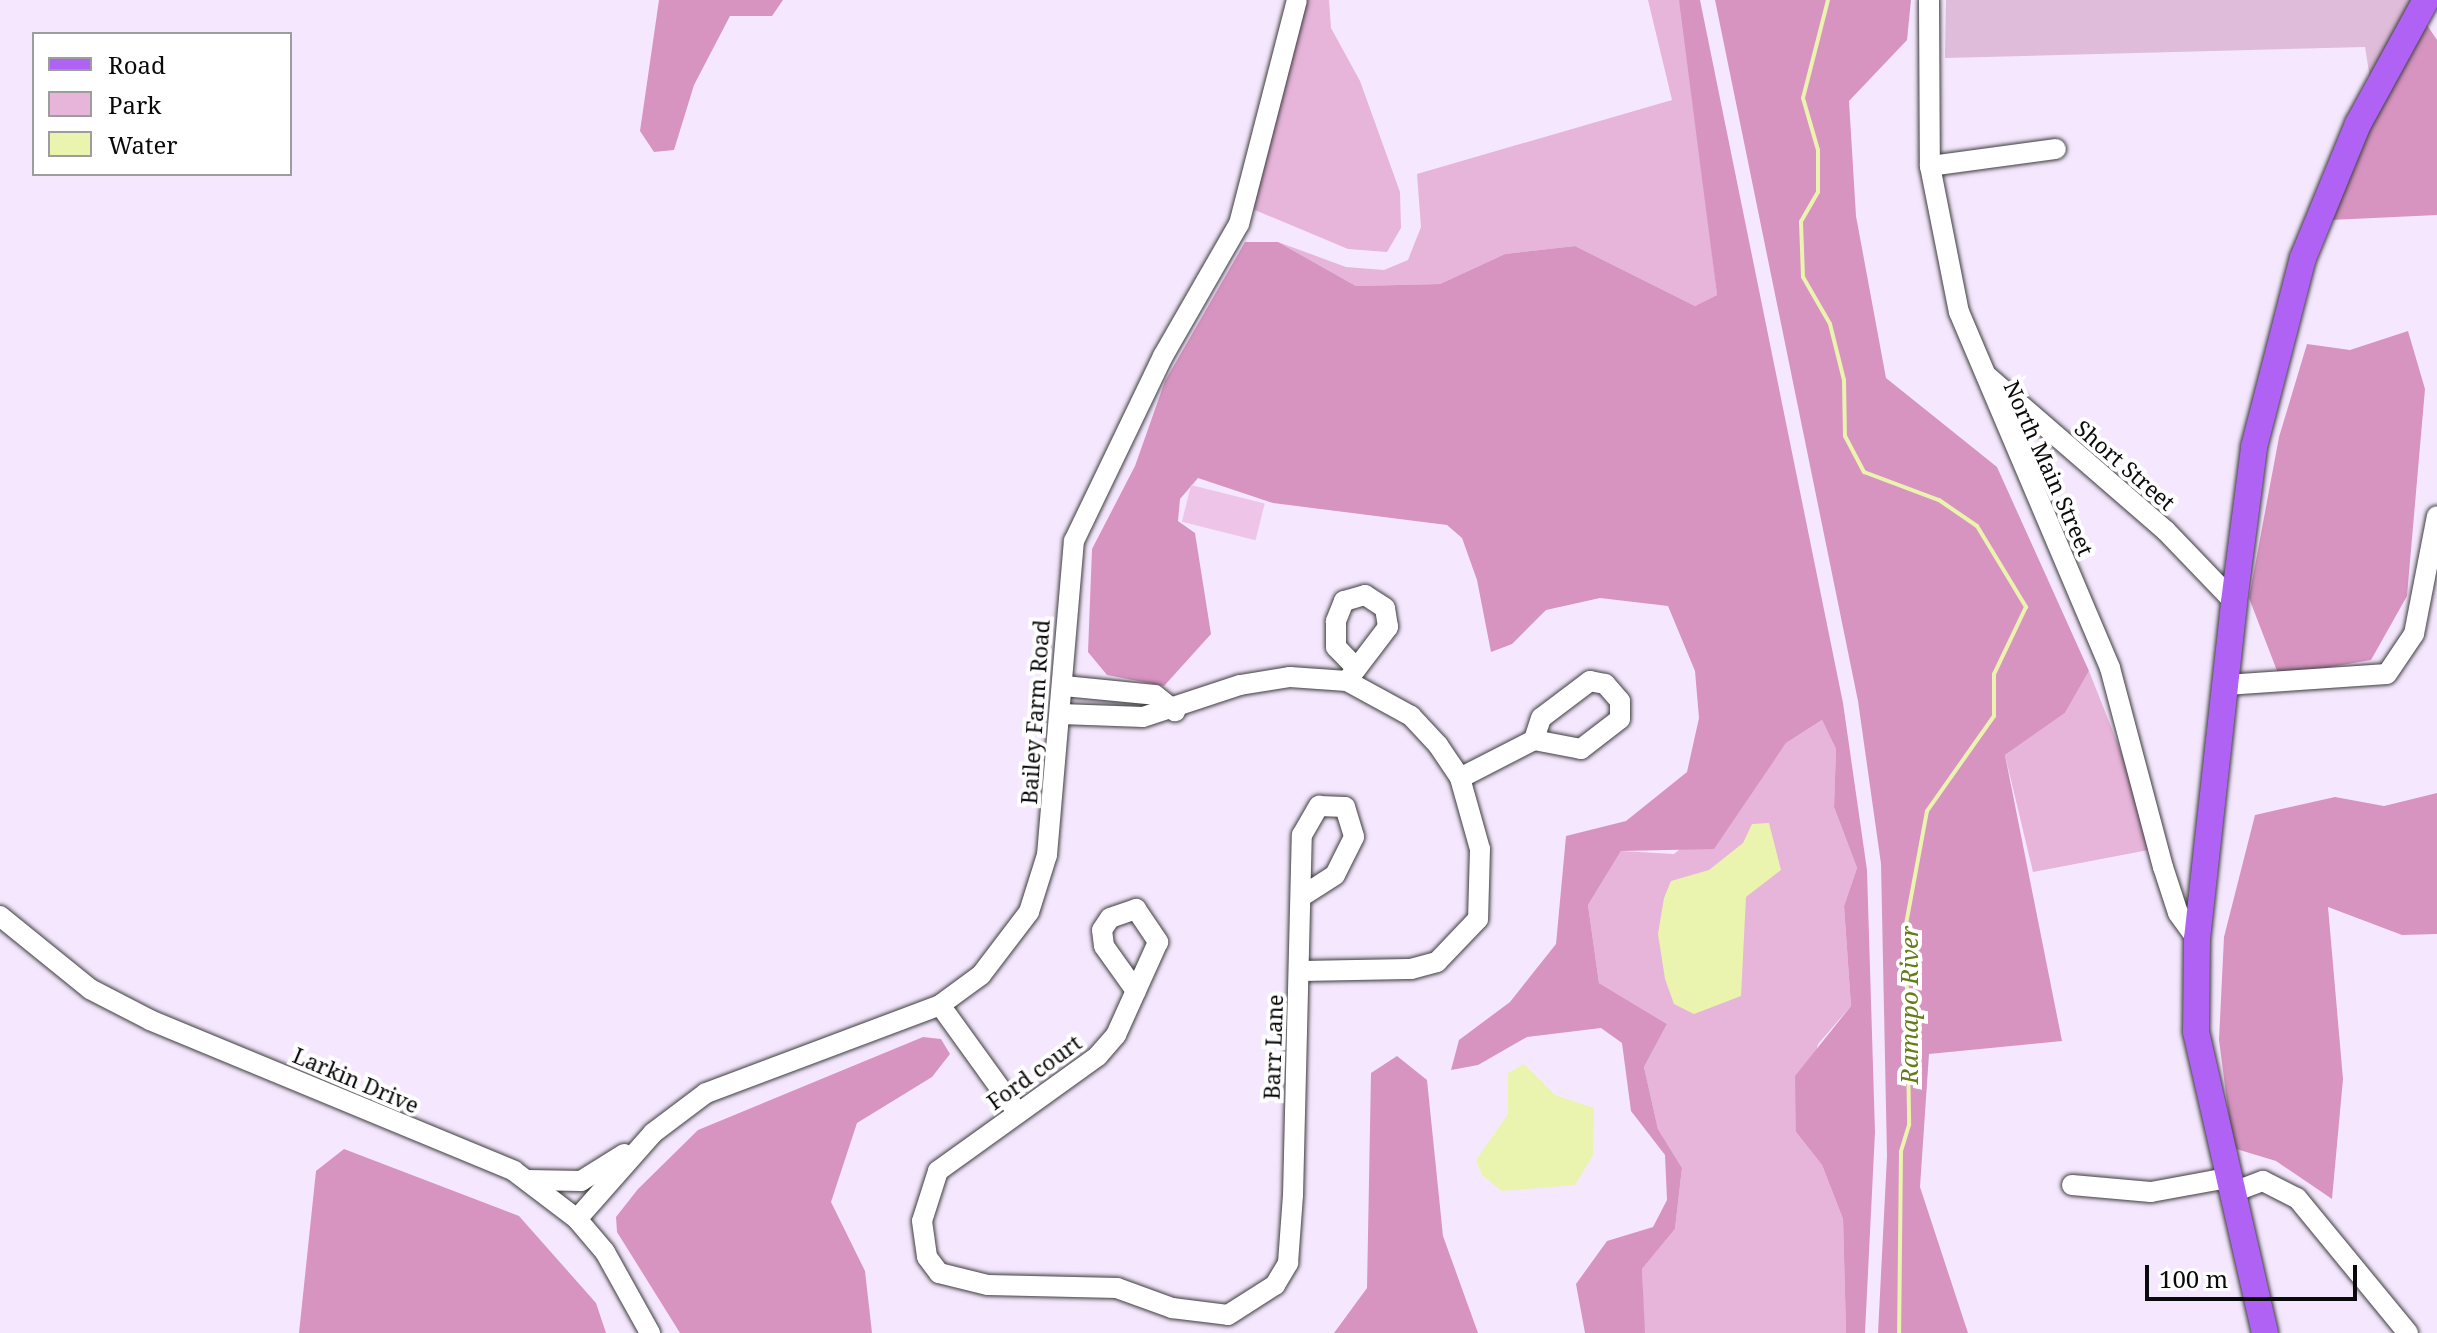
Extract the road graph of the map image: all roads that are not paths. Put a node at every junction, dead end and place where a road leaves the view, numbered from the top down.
1 (1297, 0) edge
2 (1929, 0) edge
3 (2426, 0) edge
4 (2056, 149) dead end
5 (1930, 166) junction
6 (1980, 370) junction
7 (2437, 516) edge
8 (2234, 602) junction
9 (2226, 685) junction
10 (1064, 686) junction
11 (1175, 711) junction
12 (1061, 714) junction
13 (1534, 740) dead end
14 (1460, 778) junction
15 (1301, 897) dead end
16 (0, 916) edge
17 (2197, 939) junction
18 (1299, 971) junction
19 (1136, 991) dead end
20 (940, 1005) junction
21 (1018, 1113) junction
22 (653, 1133) junction
23 (938, 1171) joint
24 (527, 1180) junction
25 (2072, 1185) dead end
26 (2229, 1186) junction
27 (577, 1219) junction
28 (650, 1333) edge
29 (2265, 1333) edge
30 (2408, 1333) edge

1 - 10 street, Bailey Farm Road
2 - 5 street, North Main Street
3 - 8 main road
4 - 5 street
5 - 6 street, North Main Street
6 - 8 street, Short Street
6 - 17 street, North Main Street
7 - 9 street
8 - 9 main road
9 - 17 main road
10 - 11 street
10 - 12 street, Bailey Farm Road
11 - 12 street, Barr Lane
11 - 14 street, Barr Lane
12 - 20 street, Bailey Farm Road
13 - 14 street
14 - 18 street, Barr Lane
15 - 18 street
16 - 24 street, Larkin Drive
17 - 26 main road
18 - 23 street, Barr Lane
19 - 21 street, Ford court
20 - 21 street
20 - 22 street, Bailey Farm Road
21 - 23 street, Ford court
22 - 24 street
22 - 27 street, Bailey Farm Road
24 - 27 street, Larkin Drive
25 - 26 street
26 - 29 main road
26 - 30 street
27 - 28 street, Larkin Drive

